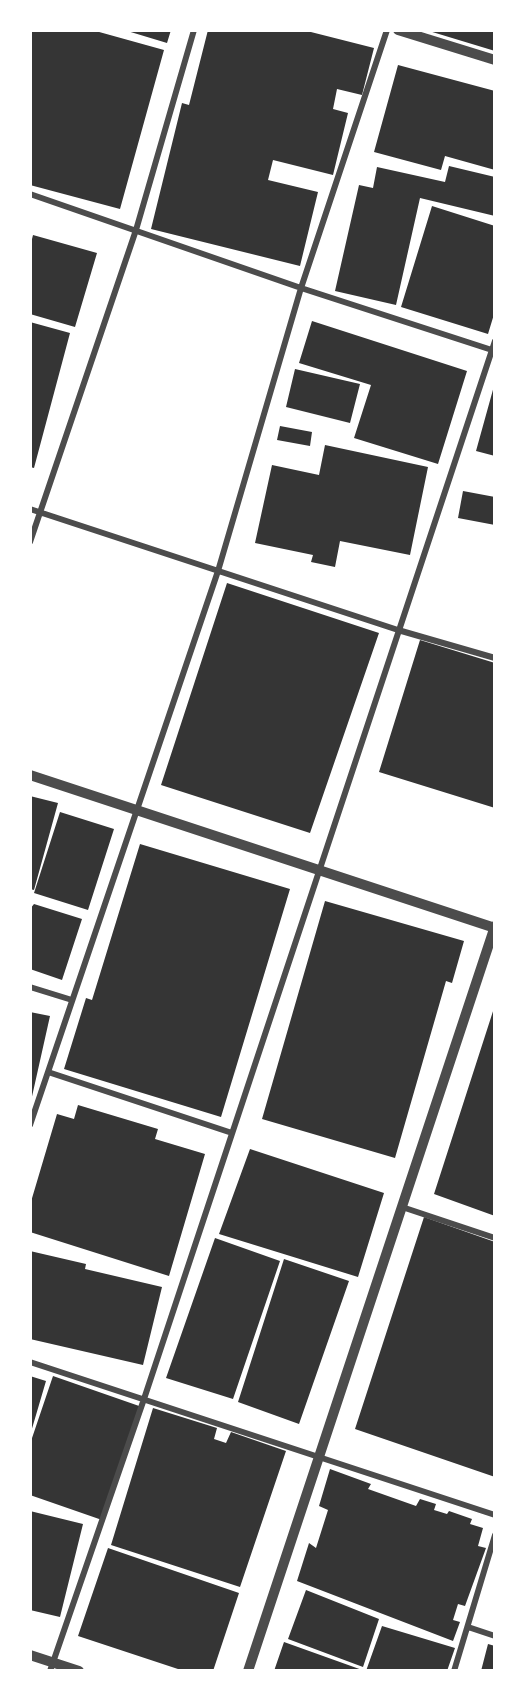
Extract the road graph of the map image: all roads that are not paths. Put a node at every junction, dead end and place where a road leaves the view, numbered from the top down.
1 (194, 30) edge
2 (387, 30) edge
3 (398, 30) edge
4 (495, 60) edge
5 (30, 194) edge
6 (136, 230) junction
7 (301, 288) junction
8 (495, 341) edge
9 (494, 351) edge
10 (30, 508) edge
11 (40, 512) junction
12 (30, 542) edge
13 (218, 571) junction
14 (399, 630) junction
15 (495, 658) edge
16 (30, 775) edge
17 (137, 811) junction
18 (319, 870) junction
19 (495, 927) edge
20 (30, 987) edge
21 (72, 1000) junction
22 (48, 1072) junction
23 (30, 1125) edge
24 (232, 1133) junction
25 (402, 1207) junction
26 (495, 1238) edge
27 (30, 1362) edge
28 (144, 1399) junction
29 (319, 1456) junction
30 (495, 1515) edge
31 (495, 1535) edge
32 (468, 1627) junction
33 (495, 1635) edge
34 (30, 1655) edge
35 (51, 1666) edge
36 (79, 1671) edge
37 (249, 1671) edge
38 (454, 1671) edge

1 - 6 street
2 - 7 street
3 - 4 street
5 - 6 street
6 - 7 street
6 - 11 street
7 - 9 street
7 - 13 street
8 - 9 street
9 - 14 street
10 - 11 street
11 - 12 street
11 - 13 street
13 - 14 street
13 - 17 street
14 - 15 street
14 - 18 street
16 - 17 street
17 - 18 street
17 - 21 street
18 - 19 street
18 - 24 street
19 - 25 street
20 - 21 street
21 - 22 street
22 - 23 street
22 - 24 street
24 - 28 street
25 - 26 street
25 - 29 street
27 - 28 street
28 - 29 street
28 - 35 street
29 - 30 street
29 - 37 street
31 - 32 street
32 - 33 street
32 - 38 street
34 - 35 street
35 - 36 street

